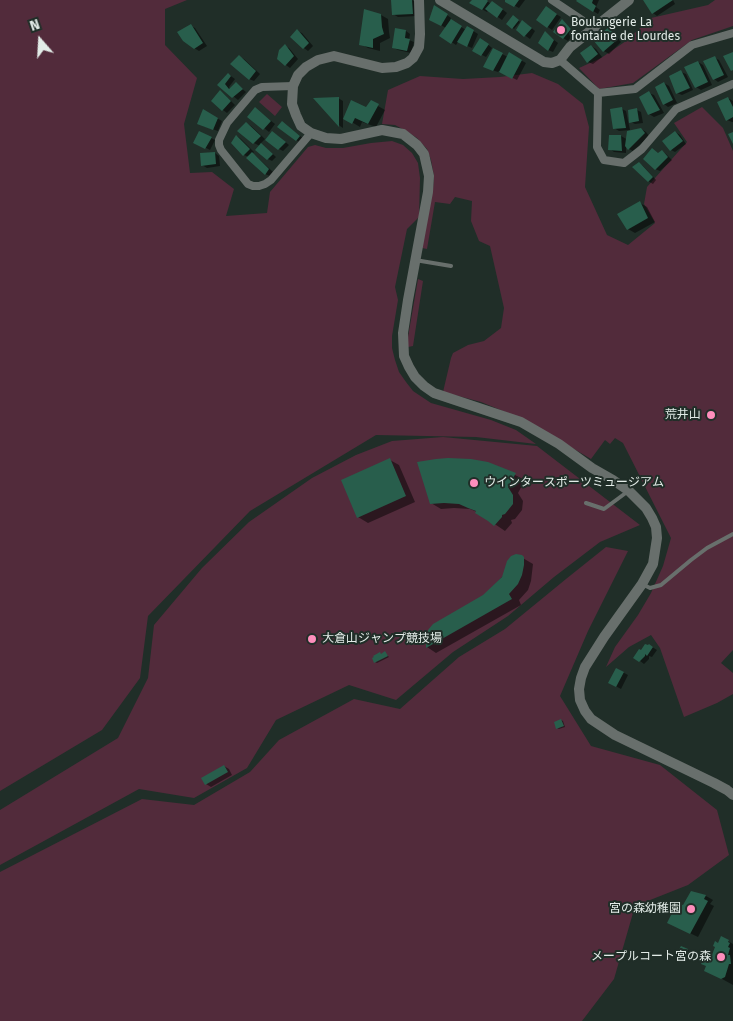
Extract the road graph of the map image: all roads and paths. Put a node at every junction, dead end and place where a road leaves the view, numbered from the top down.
1 (419, 0) edge
2 (440, 0) edge
3 (552, 0) edge
4 (629, 0) edge
5 (594, 28) junction
6 (733, 33) edge
7 (560, 60) junction
8 (733, 84) edge
9 (293, 86) junction
10 (598, 93) junction
11 (311, 133) junction
12 (416, 260) junction
13 (451, 266) dead end
14 (629, 491) junction
15 (586, 503) dead end
16 (733, 534) edge
17 (642, 584) junction
18 (733, 795) edge

1 - 9 street
2 - 7 street
3 - 5 street
4 - 5 street
5 - 7 street
6 - 10 street
7 - 10 street
8 - 10 street
9 - 11 street
9 - 11 street
11 - 12 street
12 - 13 lane
12 - 14 street
14 - 15 lane
14 - 17 street
16 - 17 lane
17 - 18 street

